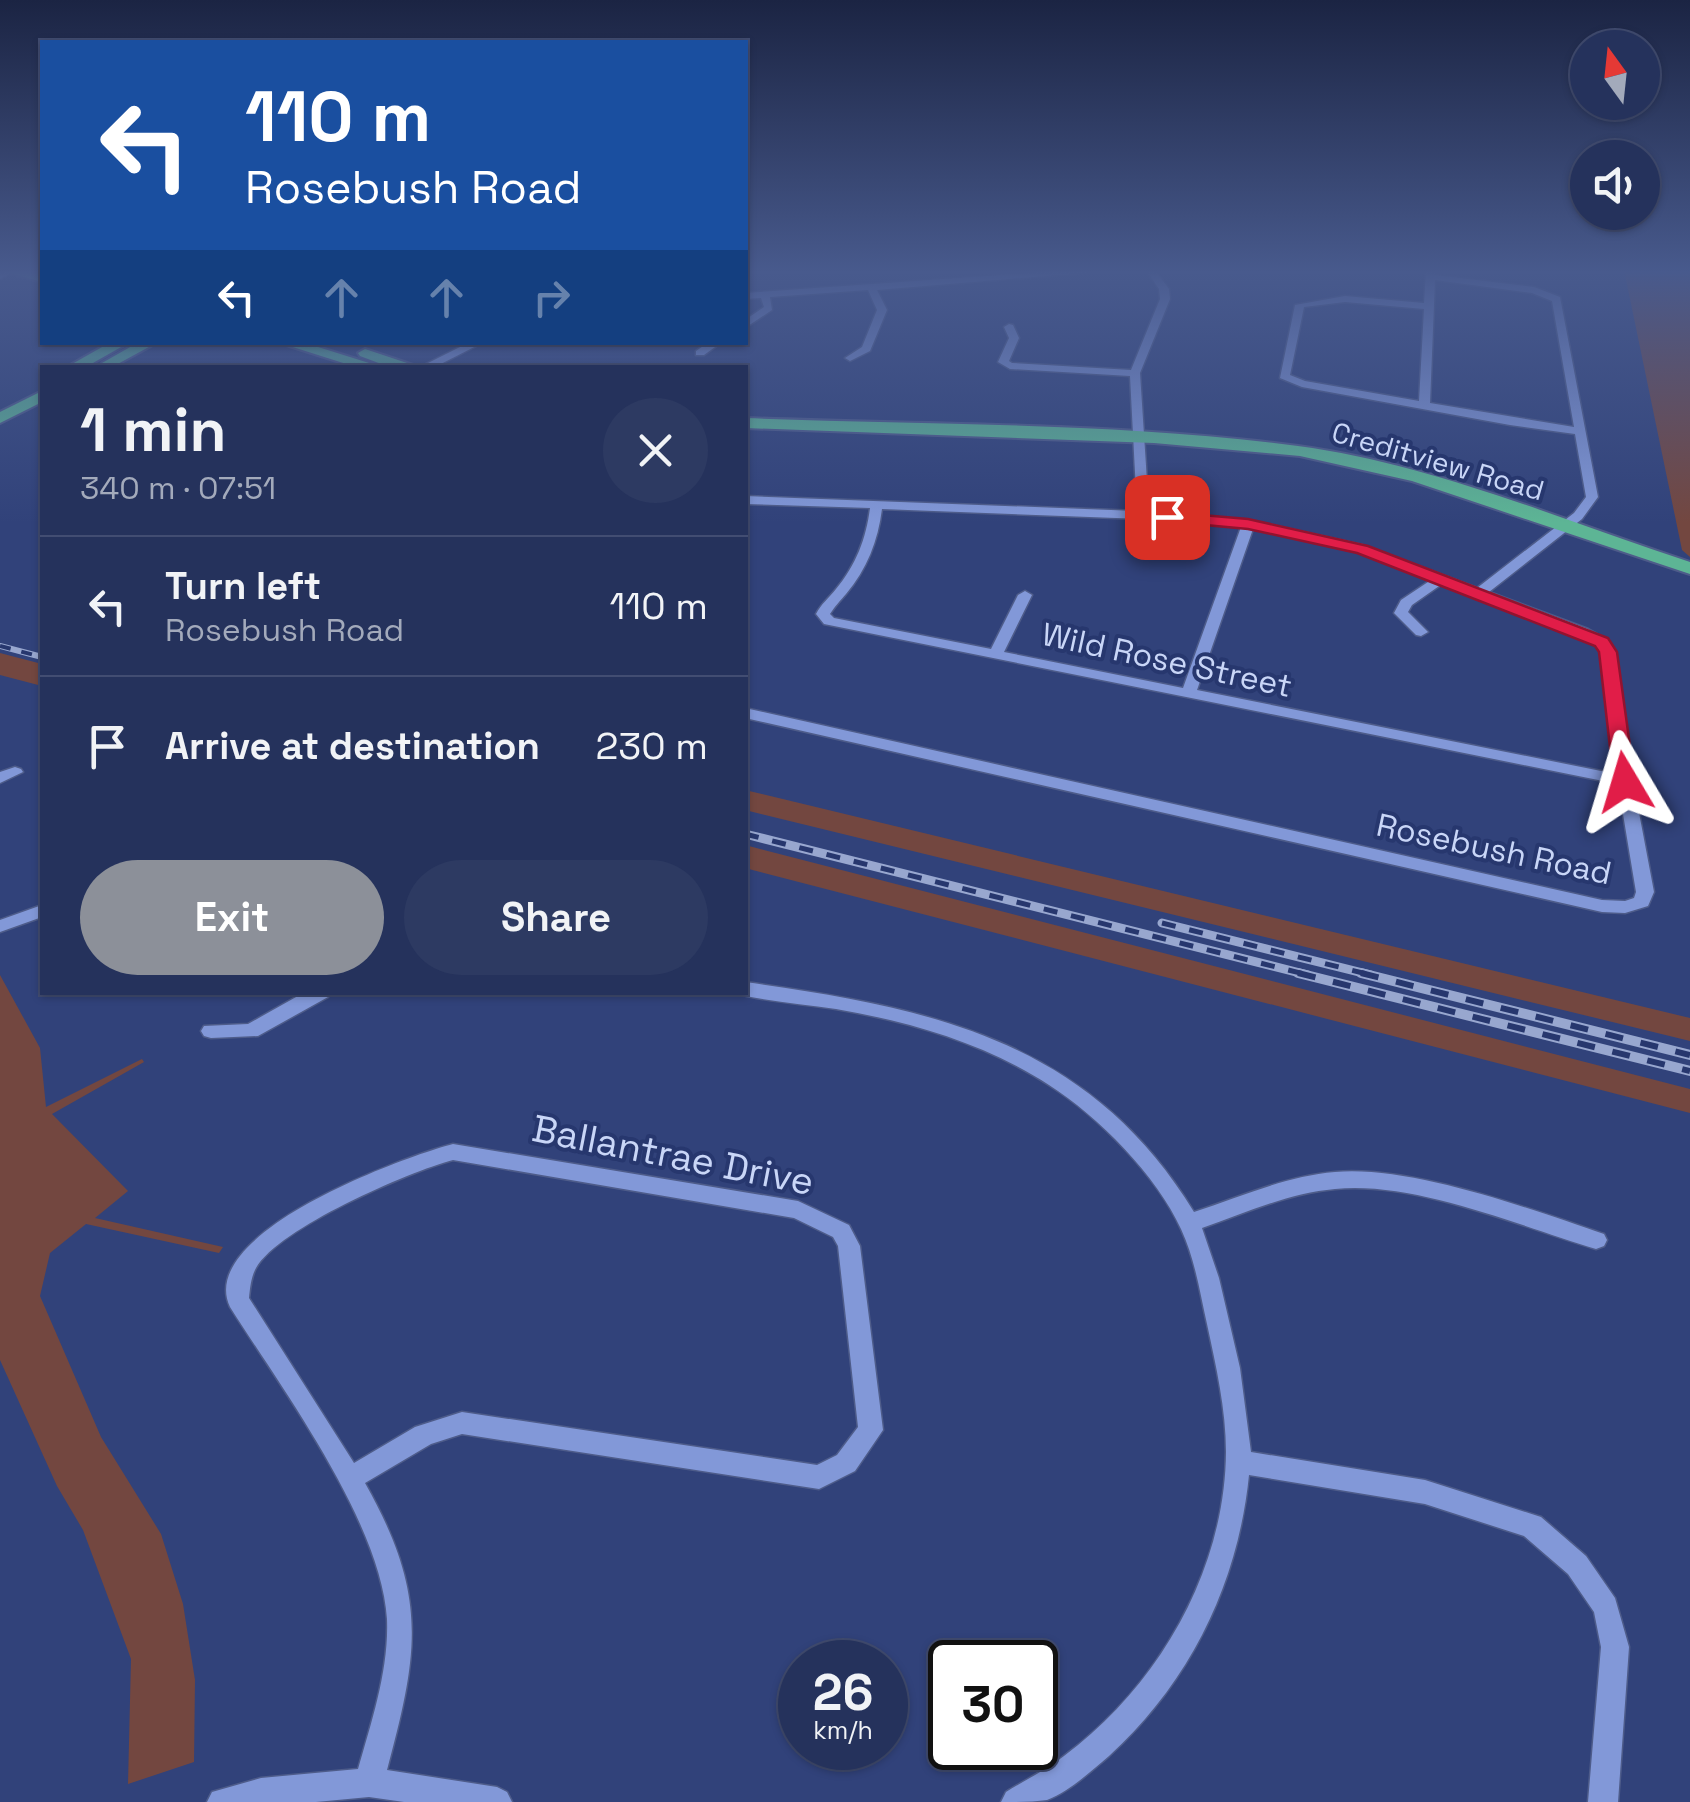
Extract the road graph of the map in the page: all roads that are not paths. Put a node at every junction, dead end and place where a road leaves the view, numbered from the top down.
1 (328, 354) edge
2 (365, 354) edge
3 (453, 354) edge
4 (857, 354) edge
5 (1007, 354) edge
6 (1142, 354) edge
7 (1289, 354) edge
8 (1426, 354) edge
9 (1567, 354) edge
10 (850, 358) dead end
11 (367, 365) edge
12 (399, 365) edge
13 (429, 365) edge
14 (1134, 373) junction
15 (40, 383) edge
16 (40, 397) edge
17 (0, 404) edge
18 (1424, 404) junction
19 (0, 418) edge
20 (748, 423) edge
21 (1580, 431) junction
22 (1138, 437) junction
23 (748, 500) edge
24 (876, 506) junction
25 (1143, 515) junction
26 (1248, 524) junction
27 (1563, 525) junction
28 (1690, 568) edge
29 (1442, 578) junction
30 (1480, 592) junction
31 (1026, 595) dead end
32 (1421, 632) dead end
33 (996, 653) junction
34 (1188, 694) junction
35 (748, 714) edge
36 (1625, 782) junction
37 (40, 912) edge
38 (0, 926) edge
39 (748, 989) edge
40 (316, 995) edge
41 (212, 1031) dead end
42 (1189, 1223) junction
43 (1596, 1240) dead end
44 (1238, 1462) junction
45 (349, 1478) junction
46 (369, 1782) junction
47 (222, 1802) edge
48 (496, 1802) edge
49 (1016, 1802) edge
50 (1603, 1802) edge

1 - 11 main road
2 - 12 main road
3 - 13 street
4 - 10 street
5 - 14 street
6 - 14 street
7 - 18 street
8 - 18 street
9 - 21 street
14 - 22 street
15 - 17 main road
16 - 19 main road
18 - 21 street
20 - 22 main road, Creditview Road
21 - 27 street
22 - 25 street
22 - 27 main road, Creditview Road
23 - 24 street, Rosebush Road
24 - 25 street, Rosebush Road
24 - 33 street, Wild Rose Street
25 - 26 street, Rosebush Road
26 - 29 street, Rosebush Road
26 - 34 street
27 - 28 main road, Creditview Road
27 - 30 street
29 - 30 street, Rosebush Road
29 - 32 street
30 - 36 street, Rosebush Road
31 - 33 street
33 - 34 street, Wild Rose Street
34 - 36 street, Wild Rose Street
35 - 36 street, Rosebush Road
37 - 38 street
39 - 42 street
40 - 41 street
42 - 43 street
42 - 44 street
44 - 49 street
44 - 50 street
45 - 45 street, Ballantrae Drive
45 - 46 street, Ballantrae Drive
46 - 47 street
46 - 48 street

